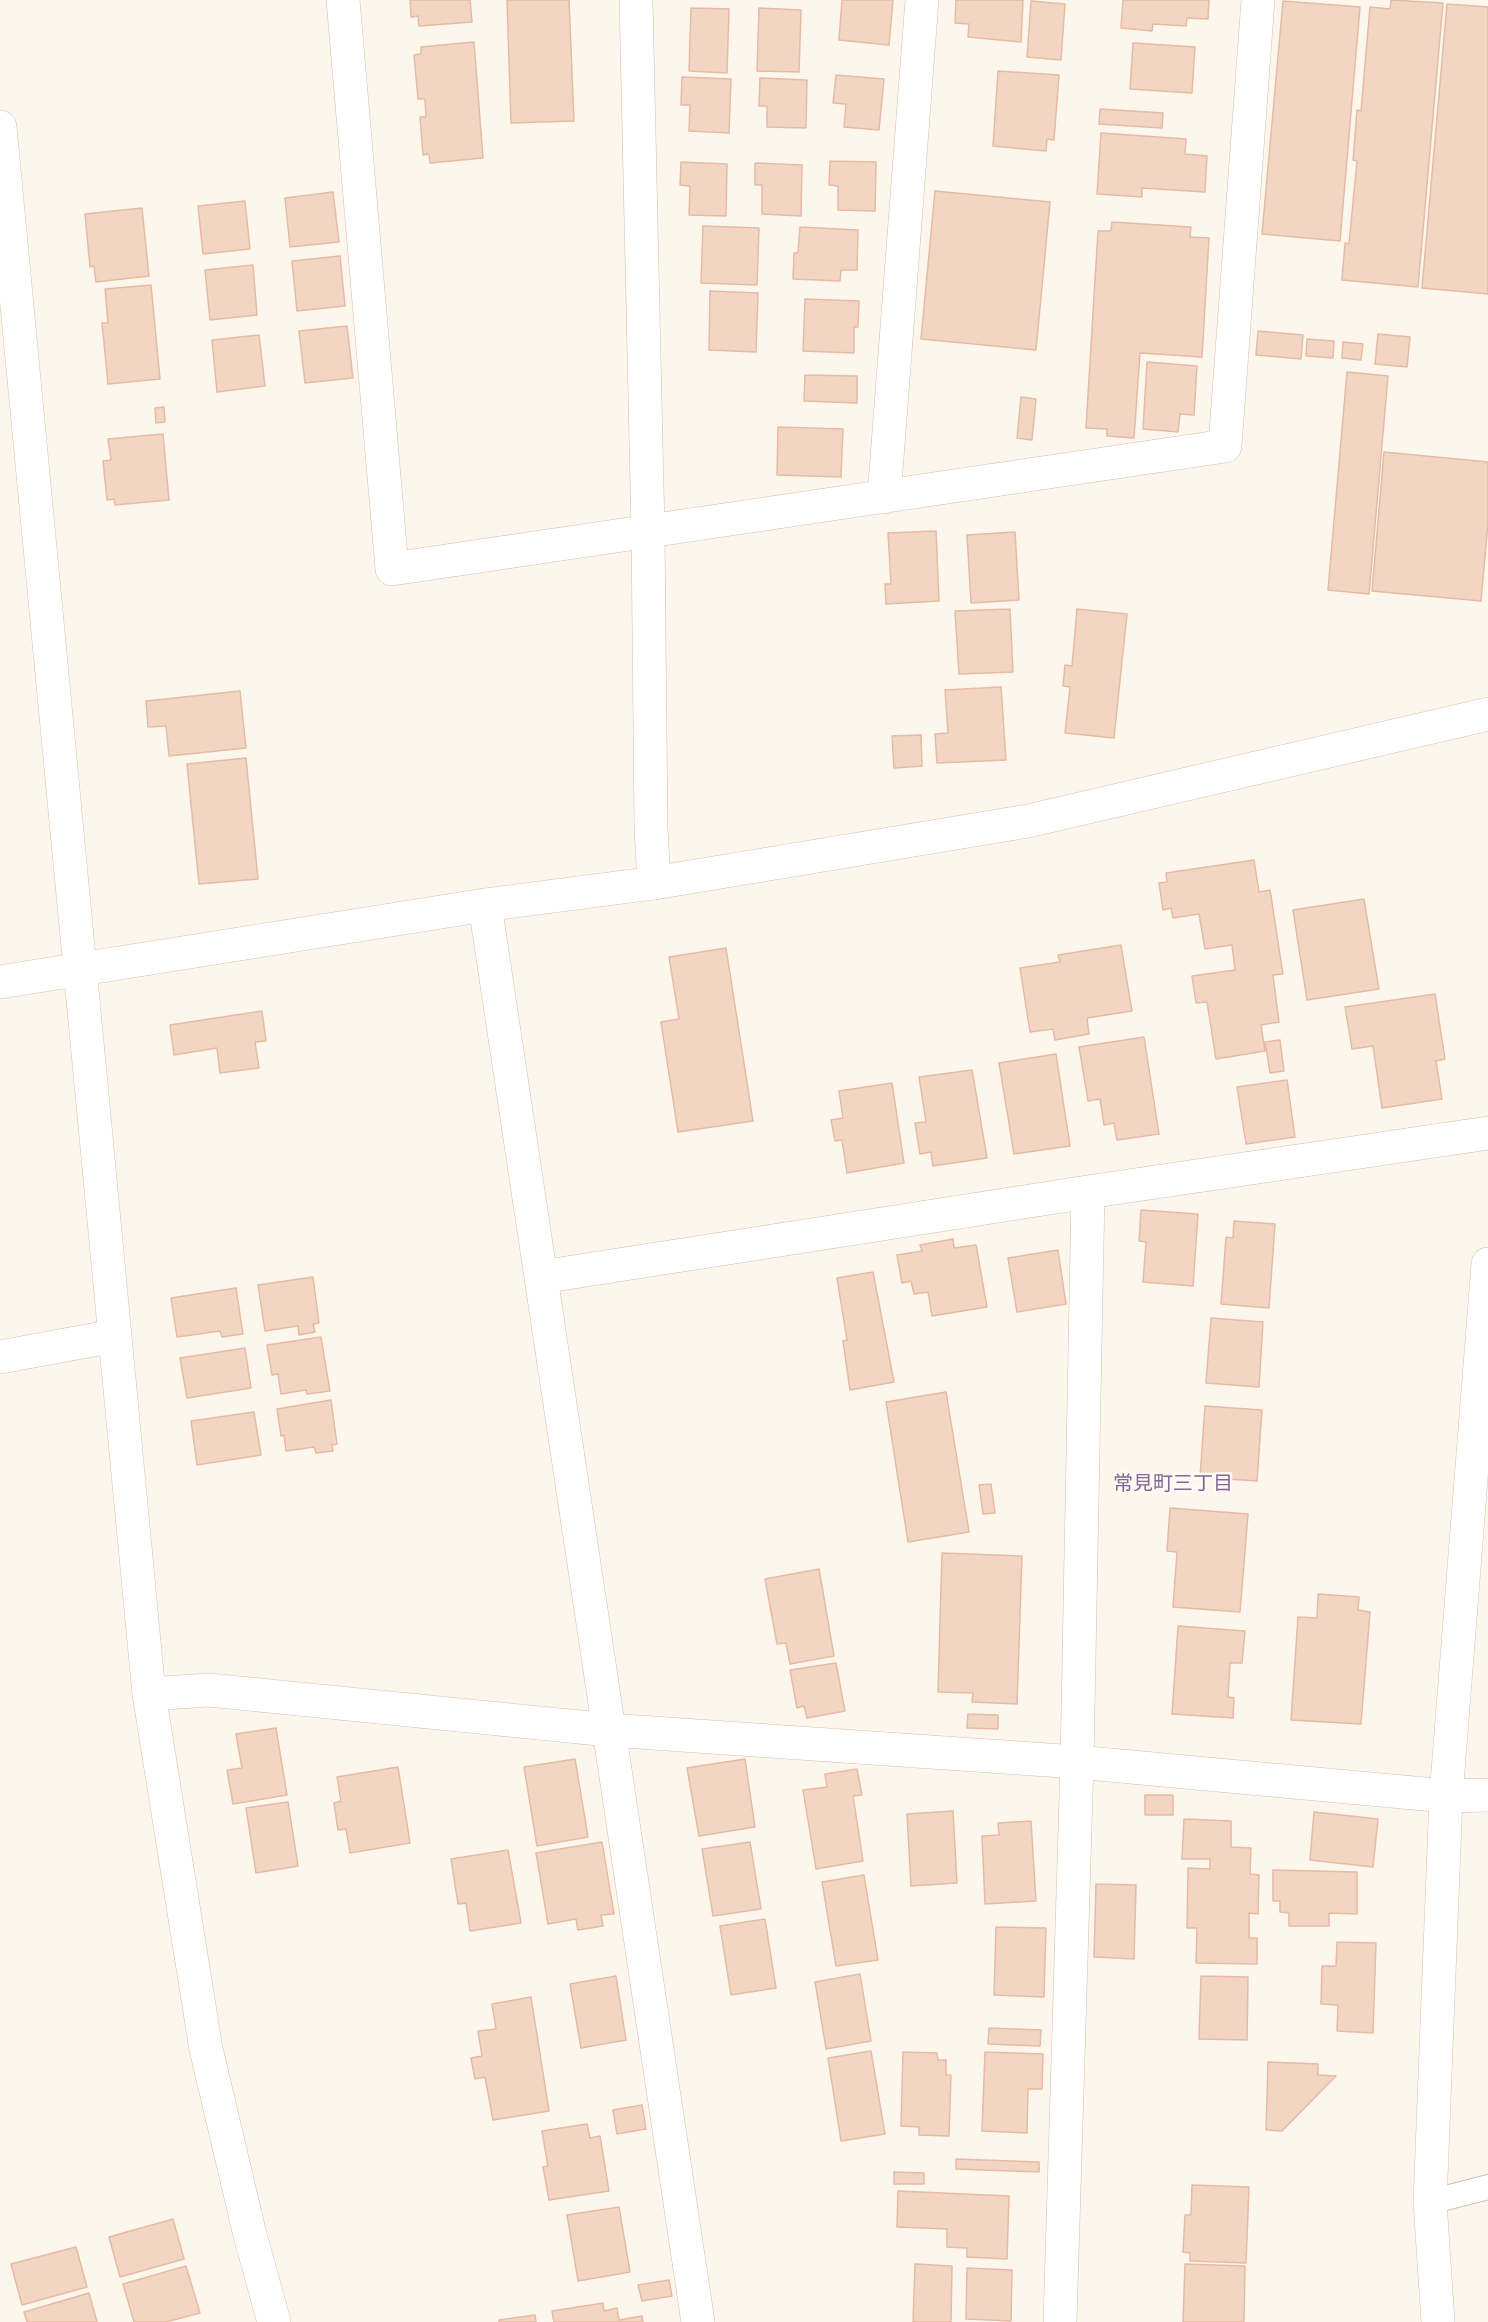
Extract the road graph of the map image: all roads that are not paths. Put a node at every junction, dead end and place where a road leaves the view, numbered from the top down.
1 (343, 0) edge
2 (636, 0) edge
3 (922, 0) edge
4 (1258, 0) edge
5 (0, 127) edge
6 (7, 264) edge
7 (884, 496) junction
8 (648, 531) junction
9 (1488, 714) edge
10 (654, 883) junction
11 (485, 905) junction
12 (81, 970) junction
13 (0, 982) edge
14 (1488, 1133) edge
15 (1088, 1192) junction
16 (1488, 1264) edge
17 (541, 1277) junction
18 (114, 1336) junction
19 (0, 1357) edge
20 (149, 1694) junction
21 (609, 1730) junction
22 (1077, 1762) junction
23 (1488, 1795) edge
24 (1446, 1796) junction
25 (1488, 2187) edge
26 (1430, 2202) junction
27 (274, 2322) edge
28 (698, 2322) edge
29 (1060, 2322) edge
30 (1438, 2322) edge

1 - 8 street
2 - 8 street
3 - 7 street
4 - 7 street
5 - 6 street
6 - 12 street
7 - 8 street
8 - 10 street
9 - 10 street
10 - 11 street
11 - 12 street
11 - 17 street
12 - 13 street
12 - 18 street
14 - 15 street
15 - 17 street
15 - 22 street
16 - 24 street
17 - 21 street
18 - 19 street
18 - 20 street
20 - 21 street
20 - 27 street
21 - 22 street
21 - 28 street
22 - 24 street
22 - 29 street
23 - 24 street
24 - 26 street
25 - 26 lane
26 - 30 street

